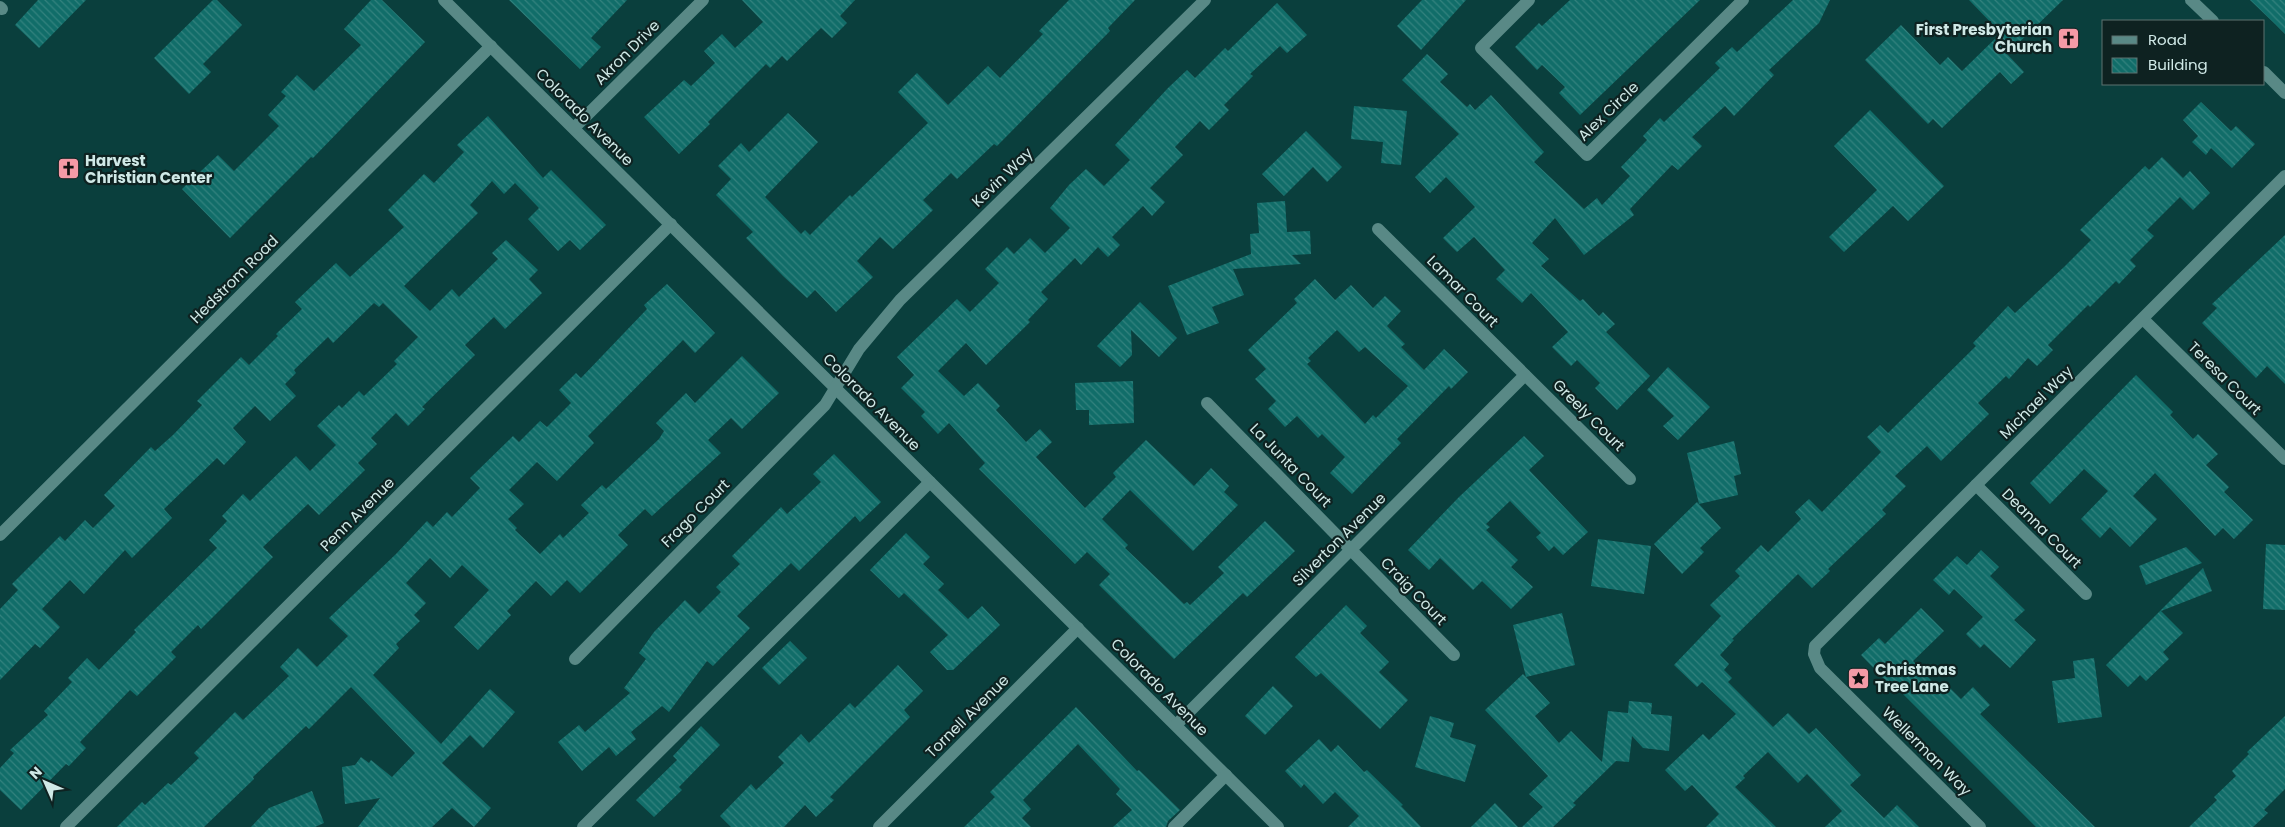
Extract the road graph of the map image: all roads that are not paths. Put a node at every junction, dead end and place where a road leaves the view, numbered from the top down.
1 (444, 0) edge
2 (703, 0) edge
3 (1205, 0) edge
4 (1529, 0) edge
5 (1743, 0) edge
6 (2191, 0) edge
7 (2212, 20) edge
8 (491, 46) junction
9 (2265, 73) edge
10 (2285, 93) edge
11 (574, 128) junction
12 (2285, 176) edge
13 (671, 224) junction
14 (1378, 229) dead end
15 (2143, 319) junction
16 (1525, 375) junction
17 (836, 389) junction
18 (1207, 403) dead end
19 (2285, 459) edge
20 (1630, 479) dead end
21 (930, 482) junction
22 (1976, 485) junction
23 (0, 535) edge
24 (1351, 550) junction
25 (2086, 594) dead end
26 (1078, 628) junction
27 (1814, 654) joint
28 (1454, 655) dead end
29 (574, 659) dead end
30 (1176, 725) junction
31 (1226, 775) junction
32 (66, 827) edge
33 (584, 827) edge
34 (879, 827) edge
35 (1174, 827) edge
36 (1278, 827) edge
37 (1980, 827) edge

1 - 8 street, Colorado Avenue
2 - 11 street, Akron Drive
3 - 17 street, Kevin Way
4 - 5 street, Alex Circle
6 - 7 street
8 - 11 street, Colorado Avenue
8 - 23 street, Hedstrom Road
9 - 10 street
11 - 13 street, Colorado Avenue
12 - 15 street, Michael Way
13 - 17 street, Colorado Avenue
13 - 32 street, Penn Avenue
14 - 16 street, Lamar Court
15 - 19 street, Teresa Court
15 - 22 street, Michael Way
16 - 20 street, Greely Court
16 - 24 street, Silverton Avenue
17 - 21 street, Colorado Avenue
17 - 29 street, Frago Court
18 - 24 street, La Junta Court
21 - 26 street, Colorado Avenue
21 - 33 street
22 - 25 street, Deanna Court
22 - 27 street, Michael Way
24 - 28 street, Craig Court
24 - 30 street, Silverton Avenue
26 - 30 street, Colorado Avenue
26 - 34 street, Tornell Avenue
27 - 37 street, Wellerman Way
30 - 31 street, Colorado Avenue
31 - 35 street
31 - 36 street, Colorado Avenue

